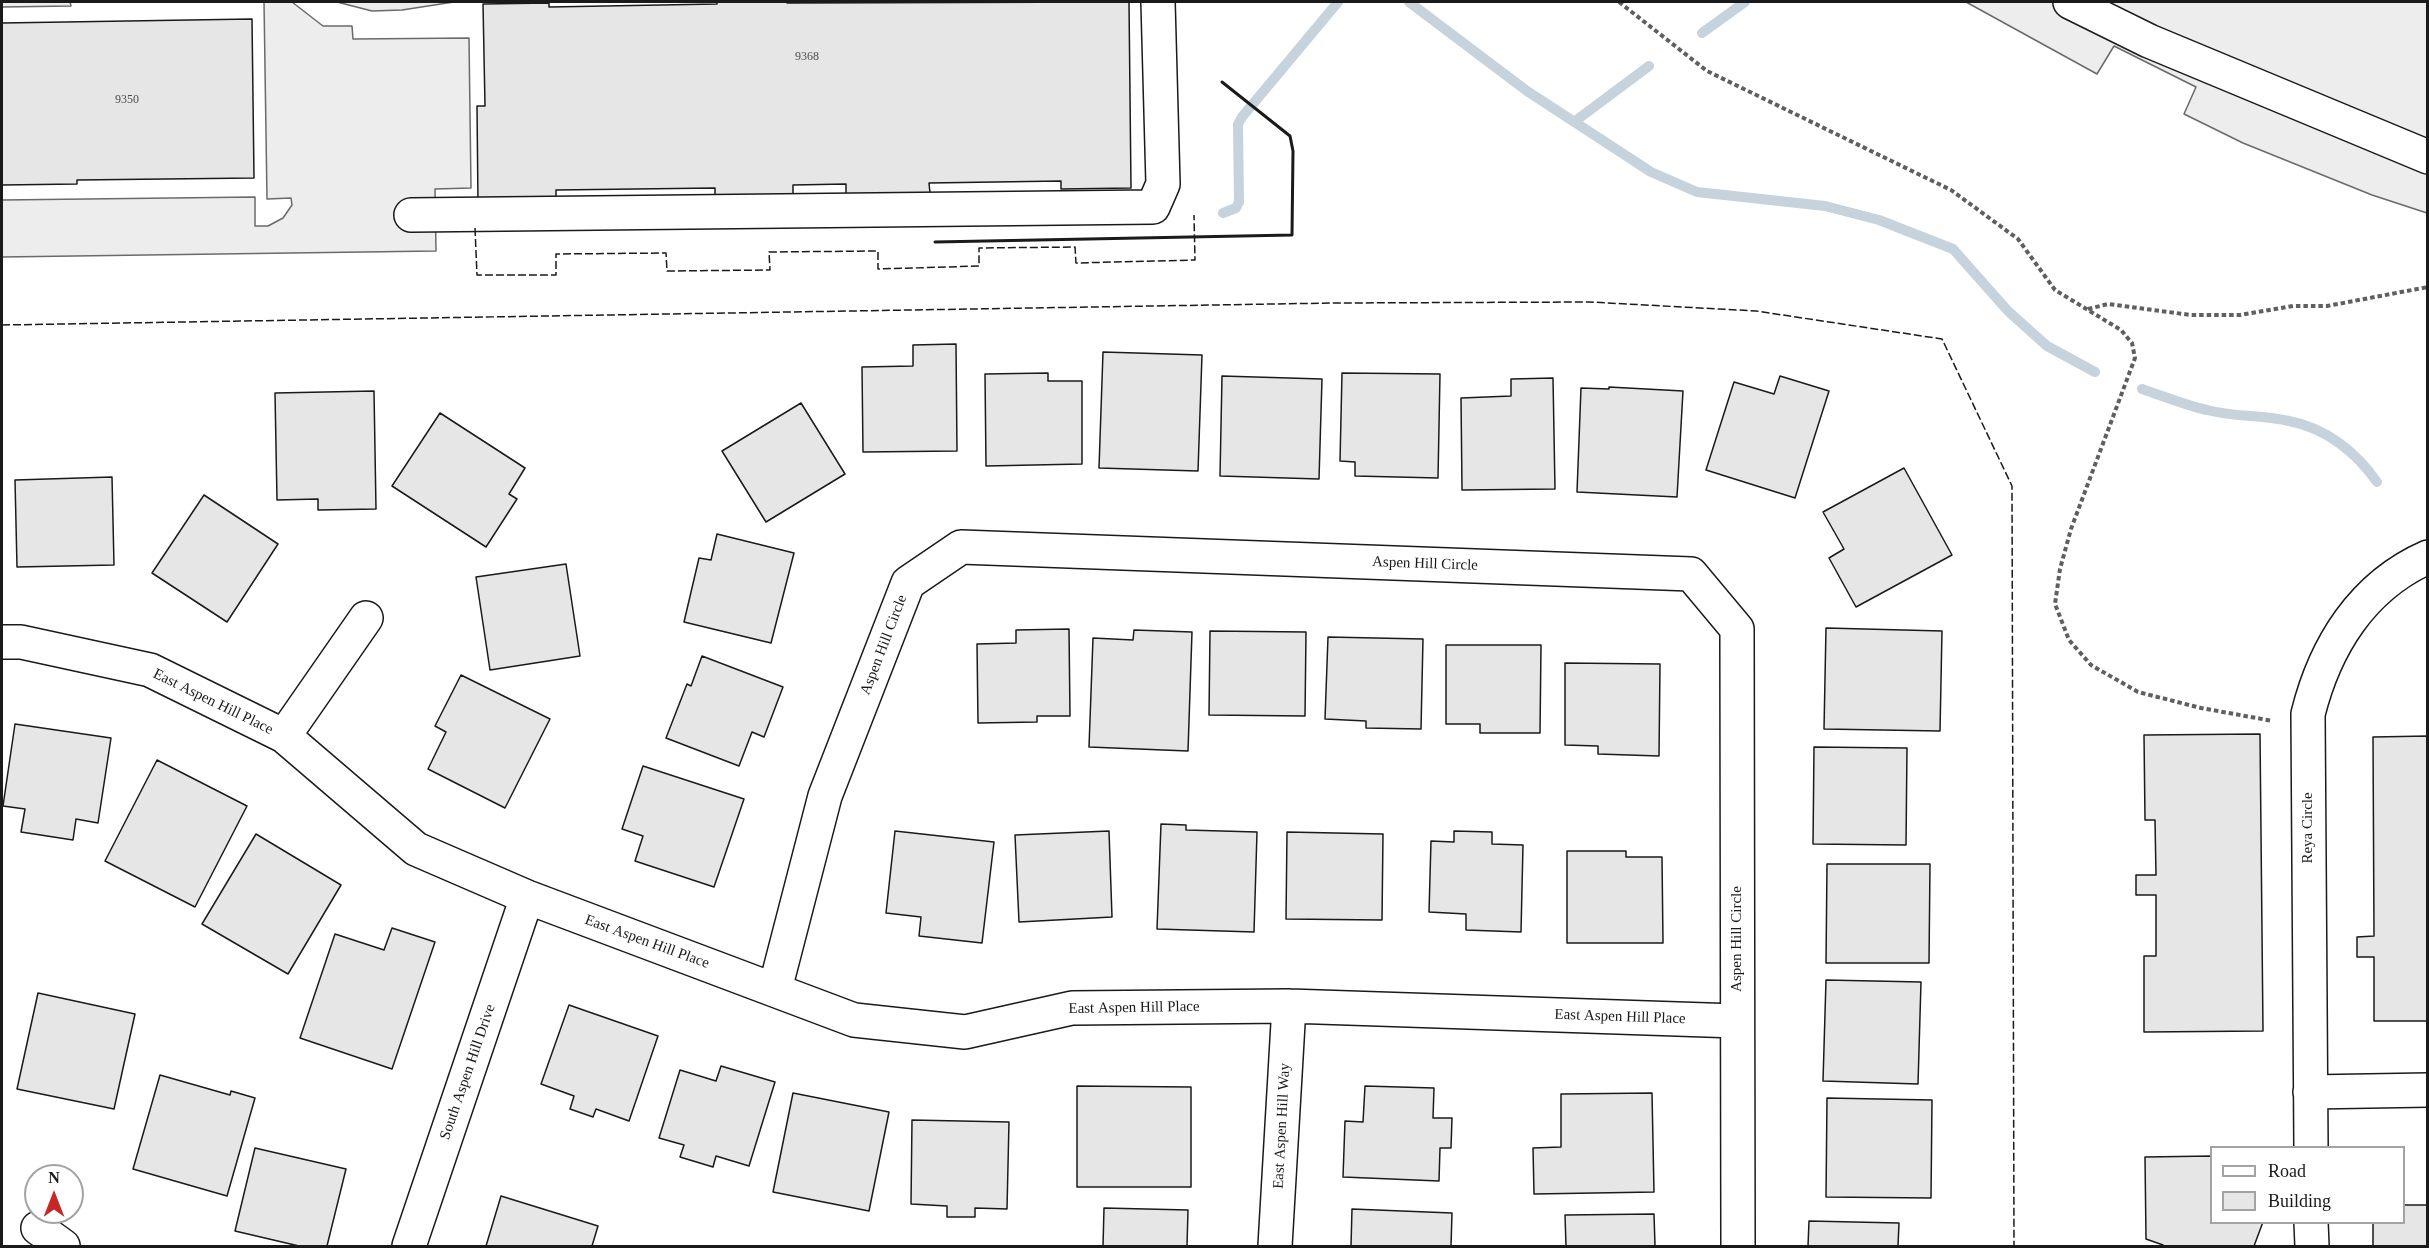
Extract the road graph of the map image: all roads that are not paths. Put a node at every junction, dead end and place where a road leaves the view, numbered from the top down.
1 (1158, 2) edge
2 (2070, 2) edge
3 (2427, 158) edge
4 (411, 215) dead end
5 (2427, 557) edge
6 (366, 618) dead end
7 (2, 642) edge
8 (284, 736) junction
9 (526, 897) junction
10 (775, 989) junction
11 (1289, 1006) junction
12 (1737, 1021) junction
13 (2427, 1090) edge
14 (2310, 1092) junction
15 (2311, 1146) edge
16 (2311, 1224) edge
17 (408, 1246) edge
18 (1275, 1246) edge
19 (1738, 1246) edge
20 (2312, 1246) edge

1 - 4 street
2 - 3 street
5 - 14 street, Reya Circle
6 - 8 street, East Aspen Hill Place
7 - 8 street, East Aspen Hill Place
8 - 9 street, East Aspen Hill Place
9 - 10 street, East Aspen Hill Place
9 - 17 street, South Aspen Hill Drive
10 - 11 street, East Aspen Hill Place
10 - 12 street, Aspen Hill Circle
11 - 12 street, East Aspen Hill Place
11 - 18 street, East Aspen Hill Way
12 - 19 street, Aspen Hill Circle
13 - 14 street
14 - 15 street, Reya Circle
16 - 20 street

